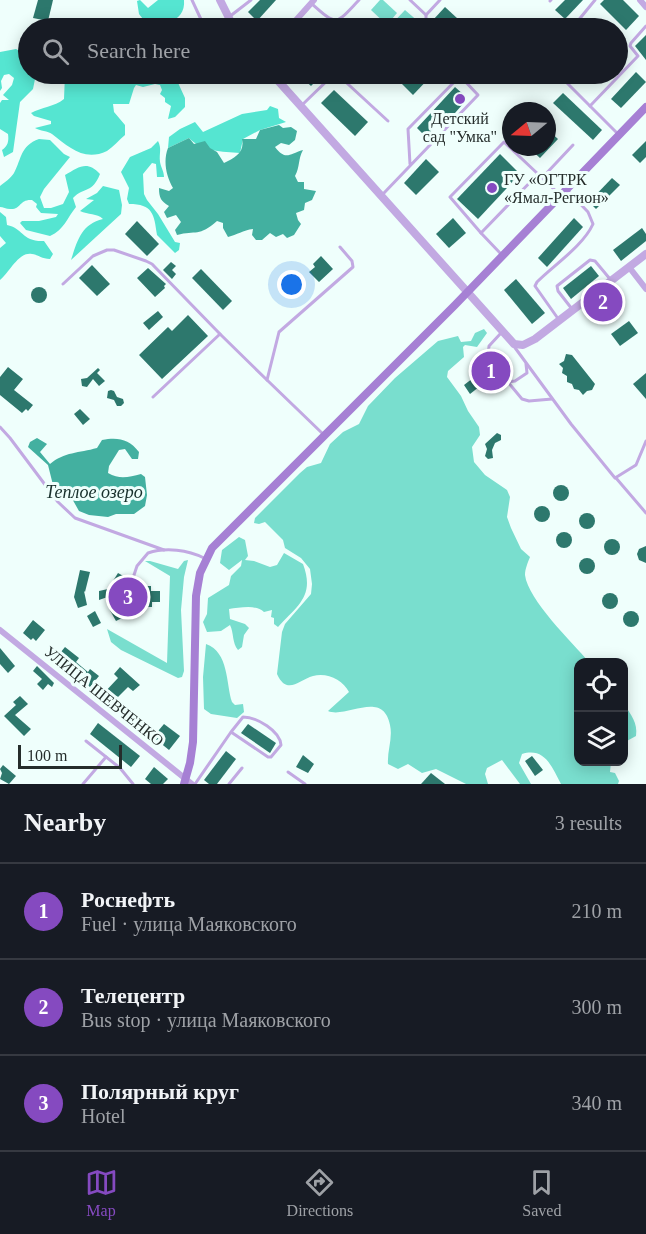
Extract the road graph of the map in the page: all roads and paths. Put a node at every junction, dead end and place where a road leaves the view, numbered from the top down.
1 (192, 0) edge
2 (220, 0) edge
3 (251, 0) edge
4 (359, 0) edge
5 (410, 0) edge
6 (440, 0) edge
7 (595, 0) edge
8 (640, 0) edge
9 (313, 2) edge
10 (646, 7) edge
11 (426, 15) joint
12 (200, 18) edge
13 (228, 18) joint
14 (298, 18) edge
15 (328, 18) edge
16 (342, 18) edge
17 (580, 18) edge
18 (646, 26) edge
19 (628, 66) edge
20 (281, 84) edge
21 (324, 84) edge
22 (346, 84) edge
23 (452, 84) edge
24 (468, 84) edge
25 (568, 84) edge
26 (609, 84) edge
27 (301, 106) junction
28 (590, 106) junction
29 (646, 107) edge
30 (388, 121) dead end
31 (619, 135) junction
32 (573, 145) dead end
33 (410, 164) junction
34 (538, 174) junction
35 (542, 178) junction
36 (563, 193) junction
37 (382, 195) junction
38 (481, 233) junction
39 (340, 247) dead end
40 (646, 254) edge
41 (503, 256) junction
42 (629, 267) junction
43 (611, 280) junction
44 (63, 284) dead end
45 (646, 289) edge
46 (468, 292) junction
47 (573, 310) junction
48 (559, 320) junction
49 (503, 332) junction
50 (220, 334) junction
51 (510, 341) junction
52 (526, 363) junction
53 (267, 380) junction
54 (507, 382) junction
55 (153, 397) dead end
56 (553, 398) junction
57 (0, 427) edge
58 (324, 436) junction
59 (646, 441) edge
60 (615, 478) junction
61 (646, 513) edge
62 (164, 550) junction
63 (205, 559) junction
64 (129, 590) dead end
65 (0, 630) edge
66 (231, 732) junction
67 (86, 741) dead end
68 (106, 757) junction
69 (242, 768) dead end
70 (288, 772) dead end
71 (189, 783) edge
72 (83, 784) edge
73 (133, 784) edge
74 (229, 784) edge
75 (305, 784) edge

1 - 12 lane
2 - 13 street
3 - 13 lane
4 - 16 lane
5 - 11 lane
6 - 11 lane
7 - 17 lane
8 - 10 street
9 - 14 street
9 - 15 lane
18 - 19 lane
20 - 27 street
21 - 27 lane
22 - 30 lane
23 - 33 lane
24 - 33 lane
25 - 28 lane
26 - 28 lane
27 - 37 street
28 - 31 lane
29 - 31 main road
31 - 36 main road
32 - 35 lane
33 - 37 lane
34 - 35 lane
34 - 38 lane
34 - 38 lane
35 - 36 lane
36 - 41 main road
36 - 48 lane
37 - 46 street
38 - 41 lane
39 - 53 lane
40 - 42 street
41 - 46 main road
42 - 43 street
42 - 45 street
43 - 47 street
43 - 47 lane
44 - 50 lane
46 - 49 street
46 - 58 main road
47 - 48 street
48 - 51 street
49 - 51 street
49 - 54 lane
50 - 53 lane
50 - 55 lane
51 - 52 lane
52 - 54 lane
52 - 56 lane
53 - 58 lane
54 - 56 lane
56 - 60 lane
57 - 62 lane
58 - 63 main road
59 - 60 lane
60 - 61 lane
62 - 63 lane
62 - 64 lane
63 - 71 main road
65 - 71 street, УЛИЦА ШЕВЧЕНКО
66 - 66 lane
66 - 71 lane
67 - 68 lane
68 - 72 lane
68 - 73 lane
69 - 74 lane
70 - 75 lane

